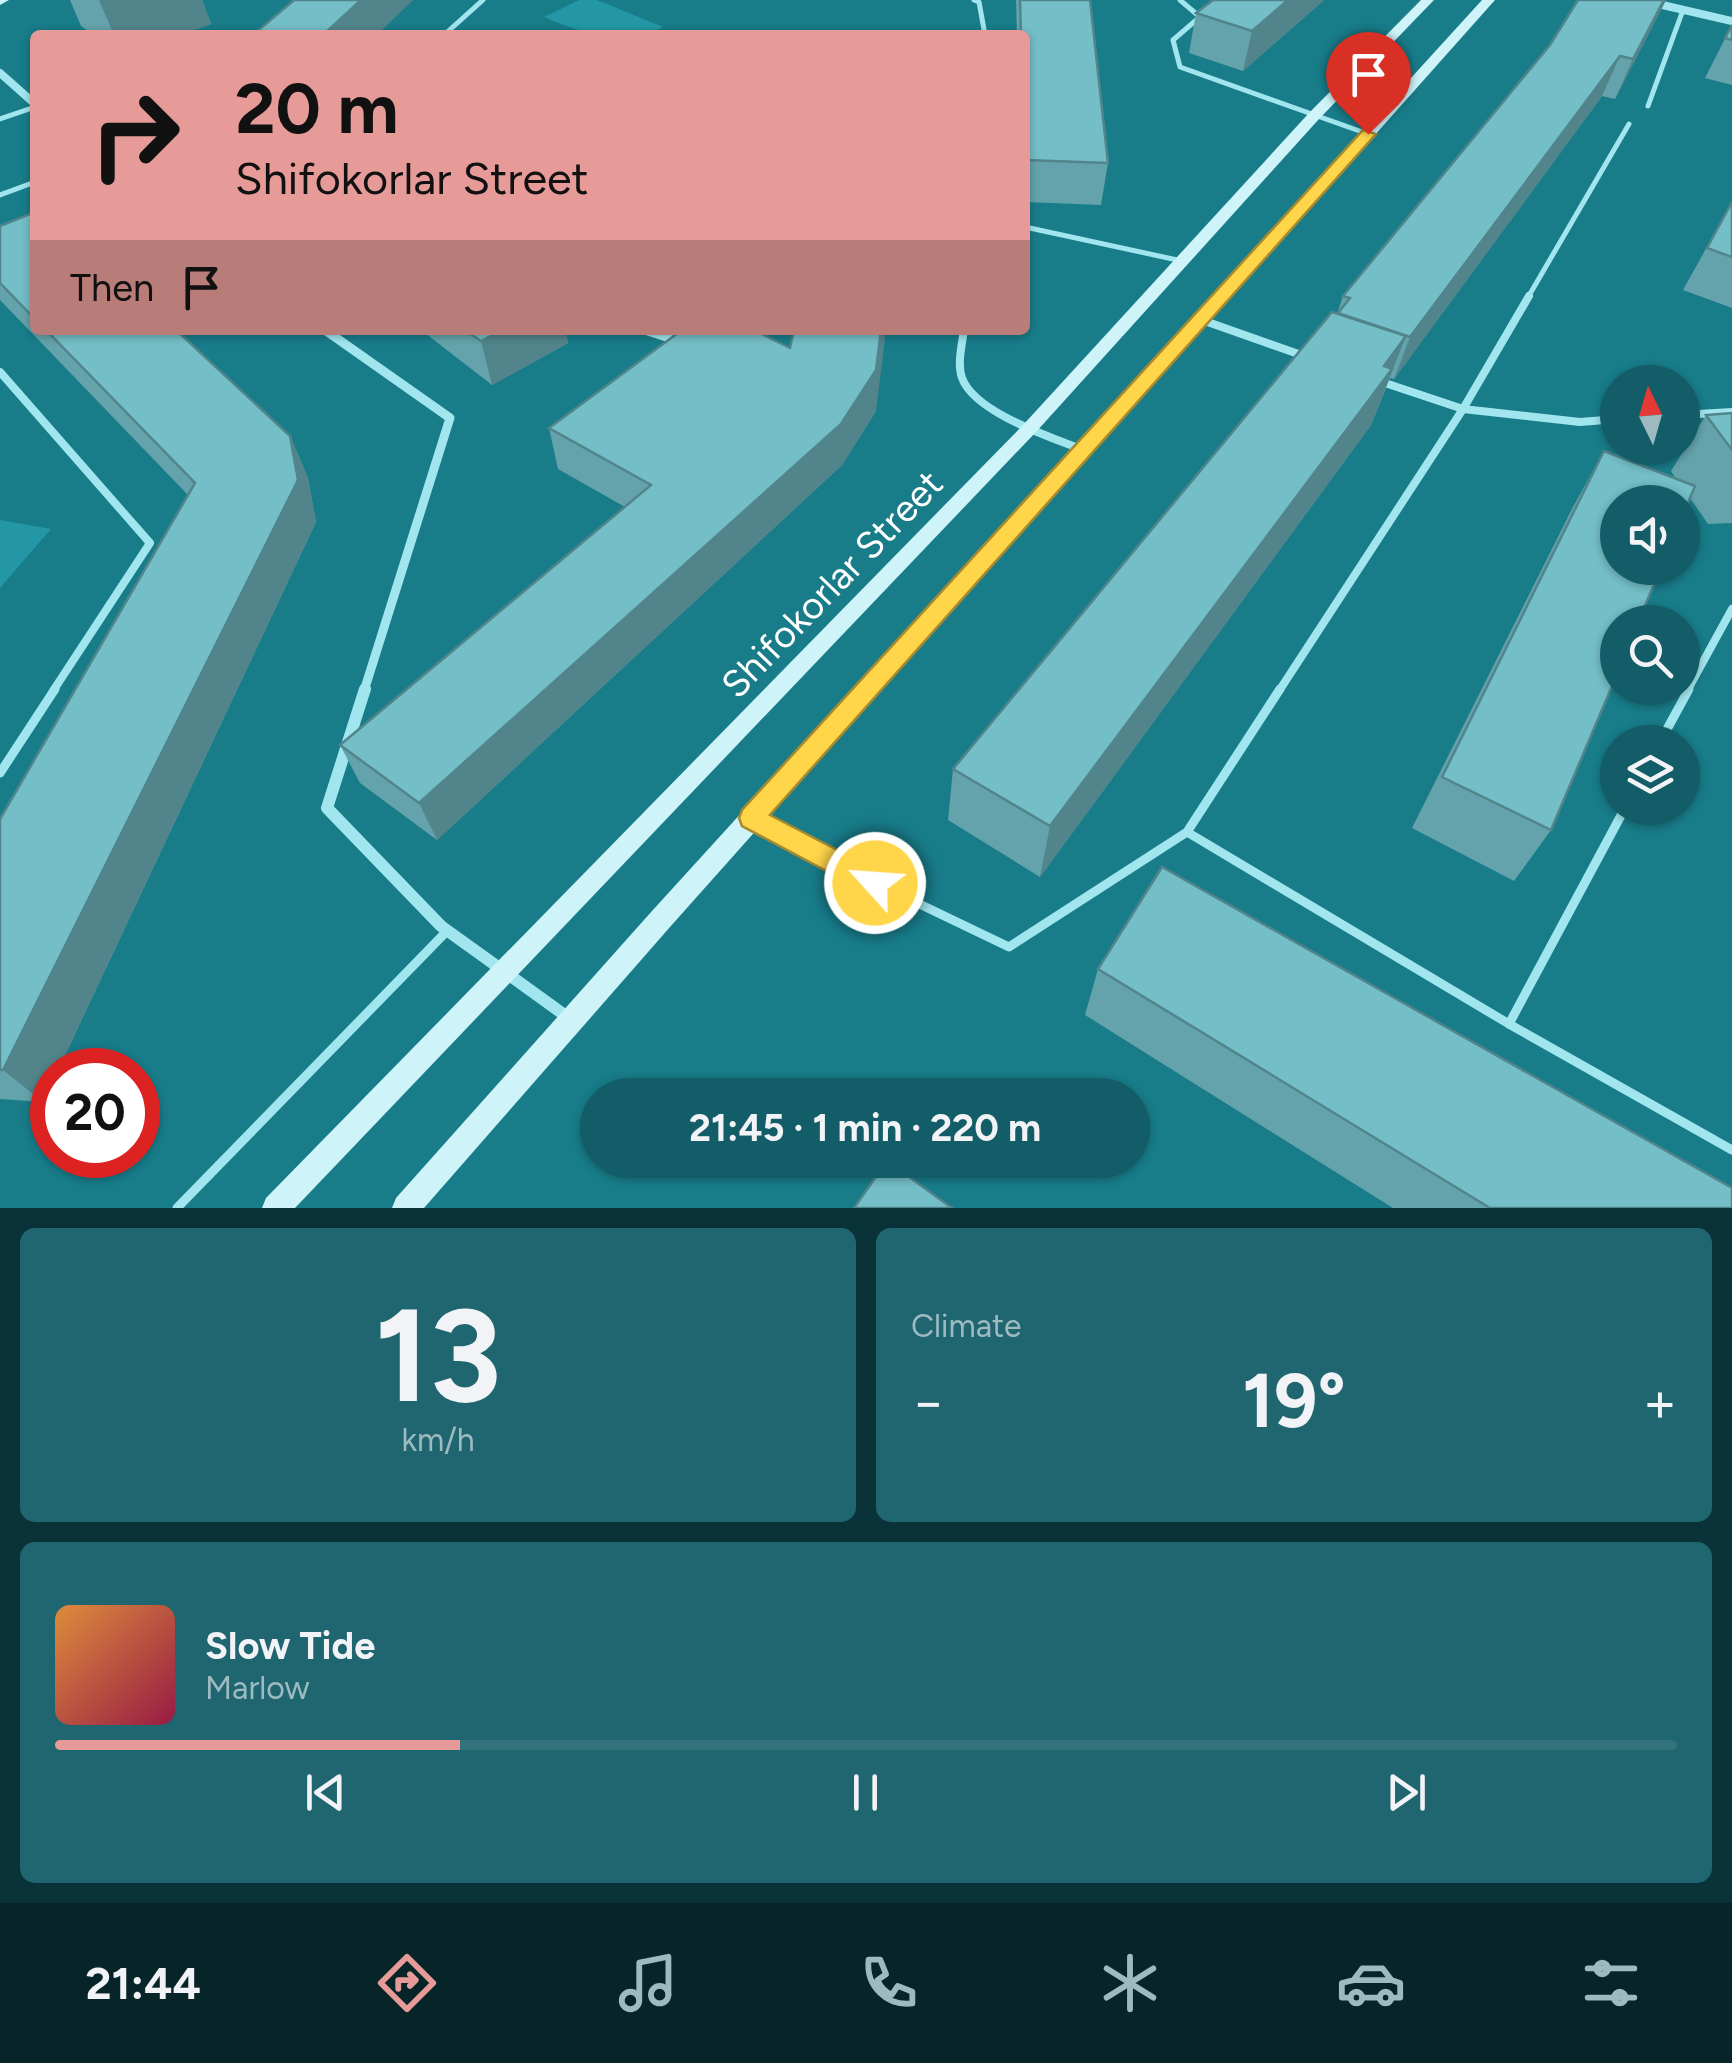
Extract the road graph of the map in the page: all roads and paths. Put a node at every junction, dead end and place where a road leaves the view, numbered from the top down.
1 (483, 0) edge
2 (974, 0) edge
3 (1180, 0) edge
4 (1428, 0) edge
5 (1489, 0) edge
6 (1640, 0) edge
7 (1210, 8) edge
8 (1683, 10) junction
9 (1200, 16) junction
10 (1732, 22) edge
11 (450, 30) edge
12 (984, 30) edge
13 (0, 73) edge
14 (30, 101) edge
15 (1648, 106) dead end
16 (30, 108) edge
17 (1314, 116) junction
18 (0, 119) edge
19 (1628, 124) dead end
20 (1368, 134) junction
21 (30, 184) edge
22 (0, 195) edge
23 (1030, 227) edge
24 (1182, 261) junction
25 (1201, 320) junction
26 (332, 335) edge
27 (657, 335) edge
28 (964, 335) edge
29 (692, 338) edge
30 (1315, 360) edge
31 (0, 372) edge
32 (1371, 378) edge
33 (1463, 408) junction
34 (1732, 412) edge
35 (1700, 414) edge
36 (1600, 420) edge
37 (1030, 428) junction
38 (1084, 450) junction
39 (1732, 609) edge
40 (1669, 725) edge
41 (0, 773) edge
42 (752, 818) junction
43 (1616, 825) edge
44 (1188, 832) junction
45 (446, 931) junction
46 (504, 972) junction
47 (574, 1021) junction
48 (1509, 1024) junction
49 (1732, 1150) edge
50 (177, 1208) edge
51 (276, 1208) edge
52 (406, 1208) edge

1 - 11 lane
2 - 12 lane
3 - 9 lane
4 - 17 main road, Shifokorlar Street
5 - 20 main road
6 - 8 street
7 - 9 lane
8 - 10 street
8 - 15 lane
9 - 17 lane
13 - 14 street
16 - 18 lane
17 - 20 lane
17 - 24 main road, Shifokorlar Street
19 - 33 lane
20 - 25 main road
21 - 22 lane
23 - 24 lane
24 - 37 main road, Shifokorlar Street
25 - 30 lane
25 - 38 main road
26 - 45 street
27 - 29 lane
28 - 37 lane
31 - 41 lane
32 - 33 lane
33 - 36 lane
33 - 44 lane
34 - 35 lane
37 - 38 lane
37 - 46 main road, Shifokorlar Street
38 - 42 main road
39 - 40 lane
42 - 44 lane
42 - 47 main road
43 - 48 lane
44 - 48 lane
45 - 46 street
45 - 50 lane
46 - 47 street
46 - 51 main road, Shifokorlar Street
47 - 52 main road
48 - 49 lane

